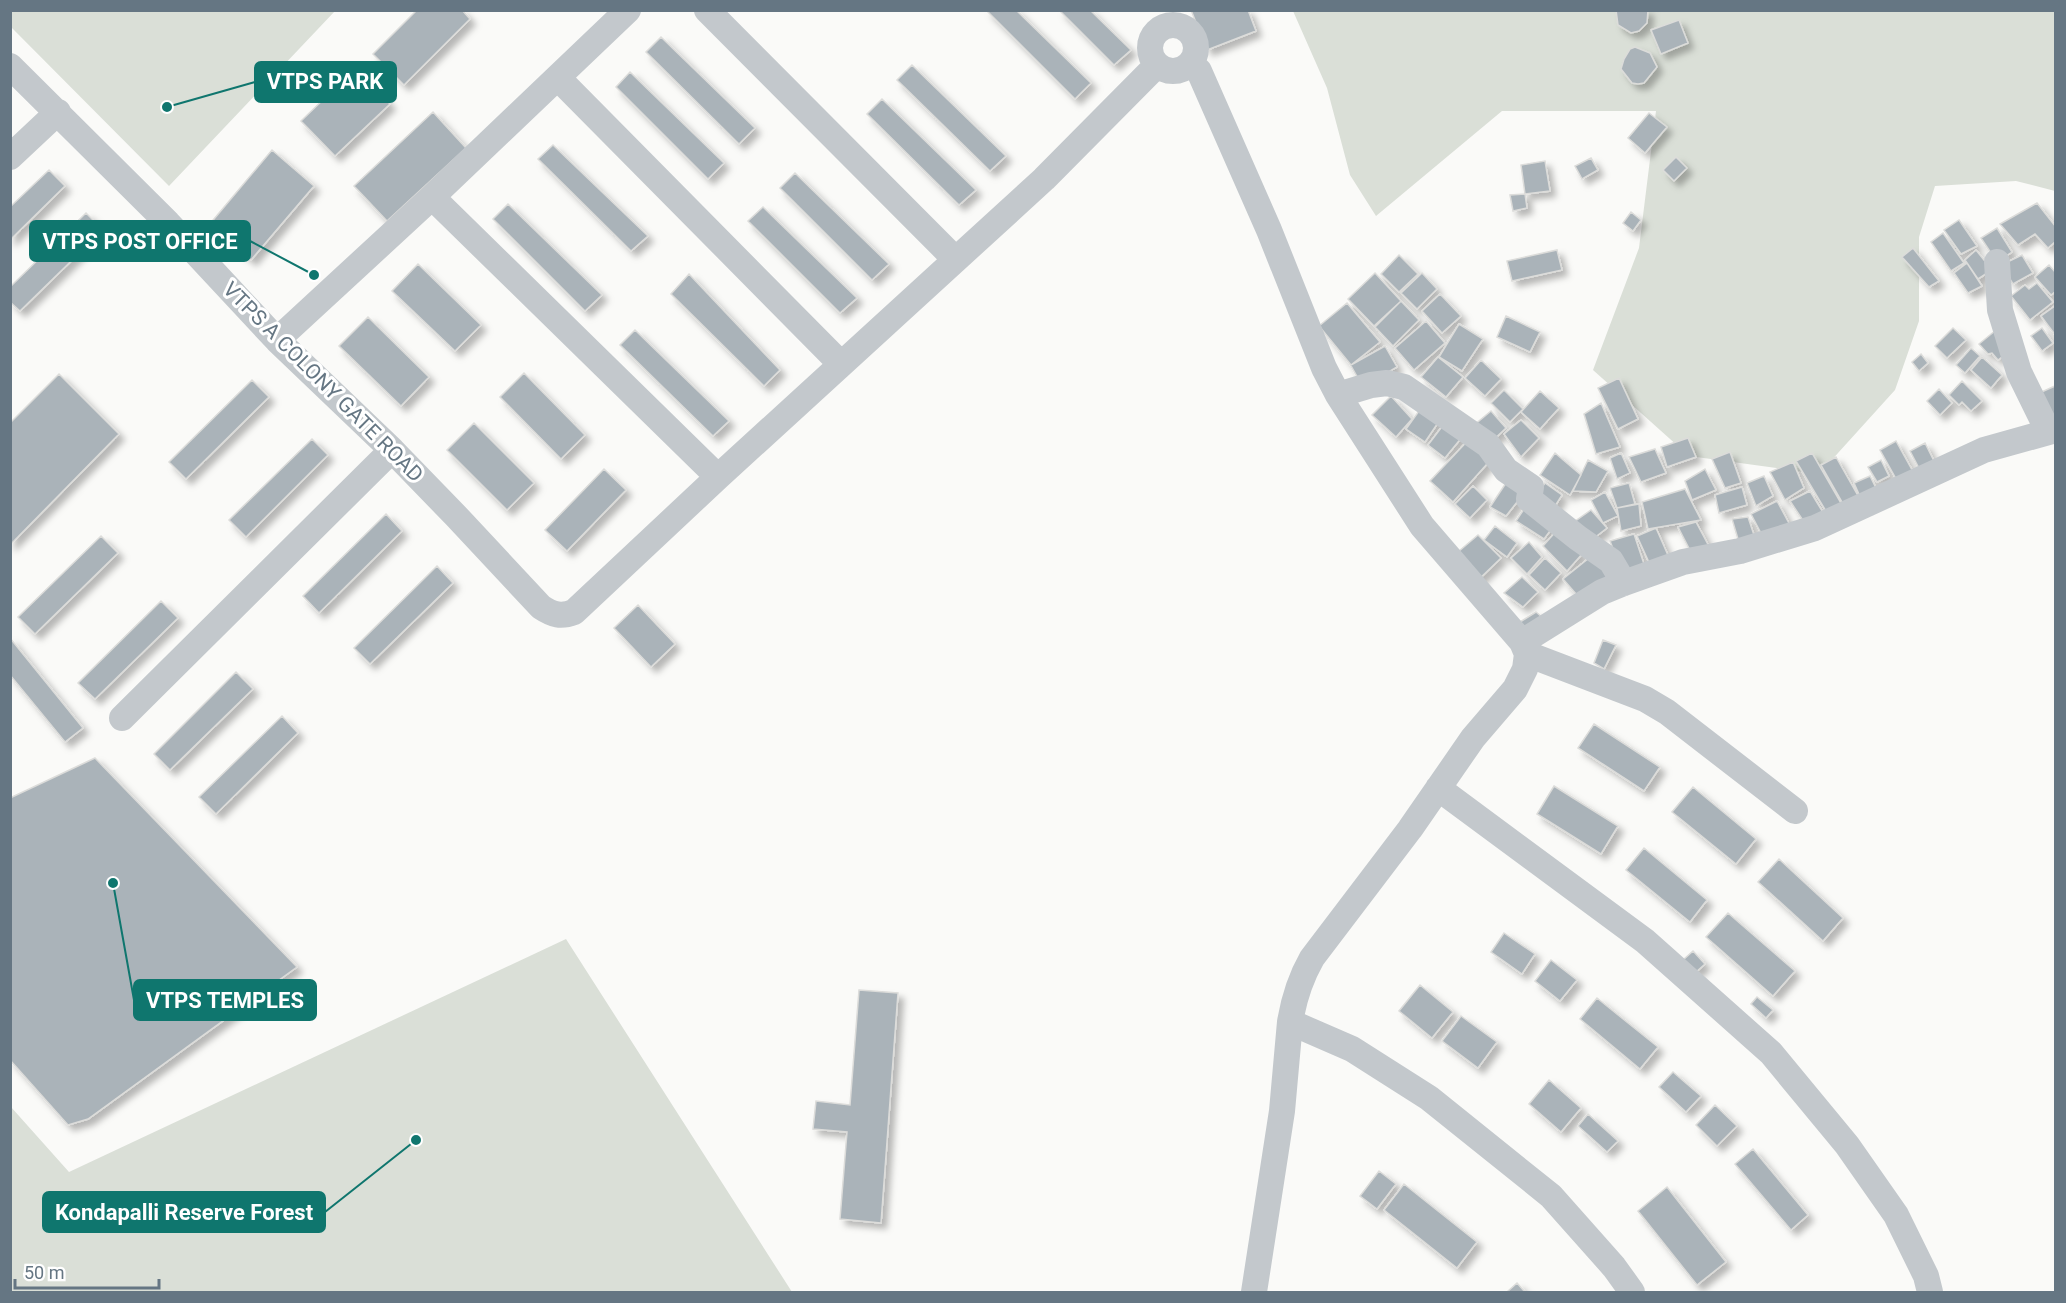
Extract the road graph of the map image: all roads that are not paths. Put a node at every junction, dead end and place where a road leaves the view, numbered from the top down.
1 (628, 10) edge
2 (707, 10) edge
3 (1174, 18) edge
4 (1191, 63) junction
5 (1157, 65) junction
6 (10, 66) edge
7 (558, 78) junction
8 (58, 112) junction
9 (10, 157) edge
10 (432, 197) junction
11 (955, 260) junction
12 (1996, 262) dead end
13 (277, 340) junction
14 (841, 364) junction
15 (1338, 395) junction
16 (2052, 430) edge
17 (392, 450) junction
18 (718, 477) junction
19 (1624, 583) junction
20 (1525, 648) junction
21 (122, 718) dead end
22 (1438, 788) junction
23 (1795, 811) dead end
24 (1290, 1022) junction
25 (1254, 1293) edge
26 (1632, 1293) edge
27 (1930, 1293) edge

1 - 7 street
2 - 11 street
3 - 4 street
3 - 5 street
4 - 5 street
4 - 15 street
5 - 11 street
6 - 8 street, VTPS A COLONY GATE ROAD
7 - 10 street
7 - 14 street
8 - 9 street
8 - 13 street, VTPS A COLONY GATE ROAD
10 - 13 street
10 - 18 street
11 - 14 street
12 - 16 street
13 - 17 street, VTPS A COLONY GATE ROAD
14 - 18 street
15 - 19 street
15 - 20 street
16 - 19 street
17 - 18 street, VTPS A COLONY GATE ROAD
17 - 21 street
19 - 20 street
20 - 22 street
20 - 23 street
22 - 24 street
22 - 27 street
24 - 25 street
24 - 26 street

